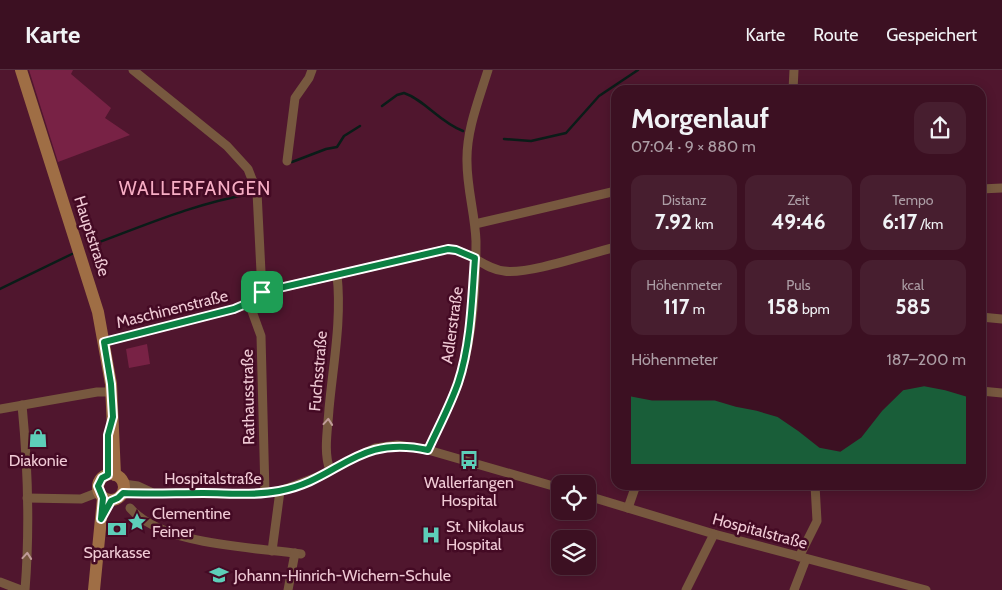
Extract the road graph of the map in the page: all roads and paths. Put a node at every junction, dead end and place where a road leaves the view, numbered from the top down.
1 (22, 70) edge
2 (133, 70) edge
3 (312, 70) edge
4 (488, 70) edge
5 (794, 70) edge
6 (793, 85) edge
7 (288, 161) dead end
8 (986, 188) edge
9 (1002, 188) edge
10 (611, 192) edge
11 (475, 224) junction
12 (611, 248) edge
13 (475, 258) junction
14 (337, 275) junction
15 (262, 292) junction
16 (248, 303) junction
17 (986, 317) edge
18 (1002, 318) edge
19 (104, 342) junction
20 (986, 391) edge
21 (112, 392) junction
22 (1002, 392) edge
23 (22, 405) junction
24 (0, 409) edge
25 (428, 450) junction
26 (330, 470) junction
27 (117, 482) junction
28 (551, 485) edge
29 (634, 490) edge
30 (815, 490) edge
31 (280, 491) junction
32 (265, 493) junction
33 (104, 497) junction
34 (28, 498) junction
35 (596, 498) edge
36 (130, 508) dead end
37 (628, 508) junction
38 (714, 534) junction
39 (272, 551) junction
40 (803, 558) junction
41 (0, 582) edge
42 (21, 590) edge
43 (25, 590) edge
44 (94, 590) edge
45 (288, 590) edge
46 (686, 590) edge
47 (794, 590) edge
48 (926, 590) edge

1 - 19 main road, Hauptstraße
2 - 15 street
3 - 7 street
4 - 11 street, Adlerstraße
5 - 6 street
8 - 9 street
10 - 11 street
11 - 13 street, Adlerstraße
12 - 13 street, Maschinenstraße
13 - 14 street, Maschinenstraße
13 - 25 street, Adlerstraße
14 - 15 street, Maschinenstraße
26 -> 14 street, Fuchsstraße
15 - 16 street, Maschinenstraße
16 - 19 street, Maschinenstraße
16 - 32 street, Rathausstraße
17 - 18 street
19 - 21 main road, Hauptstraße
20 - 22 street
21 - 23 street
21 - 27 main road, Hauptstraße
23 - 24 street
23 - 34 street
25 - 26 street, Hospitalstraße
25 - 28 street, Hospitalstraße
26 - 31 street, Hospitalstraße
27 - 32 street, Hospitalstraße
27 - 33 main road
27 - 33 main road
29 - 37 street
30 - 40 street
31 - 32 street, Hospitalstraße
31 - 39 street
33 - 34 street
33 - 44 main road
43 -> 34 street
35 - 37 street, Hospitalstraße
36 - 39 street
37 - 38 street, Hospitalstraße
38 - 40 street, Hospitalstraße
38 - 46 street
39 - 45 street
40 - 47 street
40 - 48 street, Hospitalstraße
41 - 42 street

